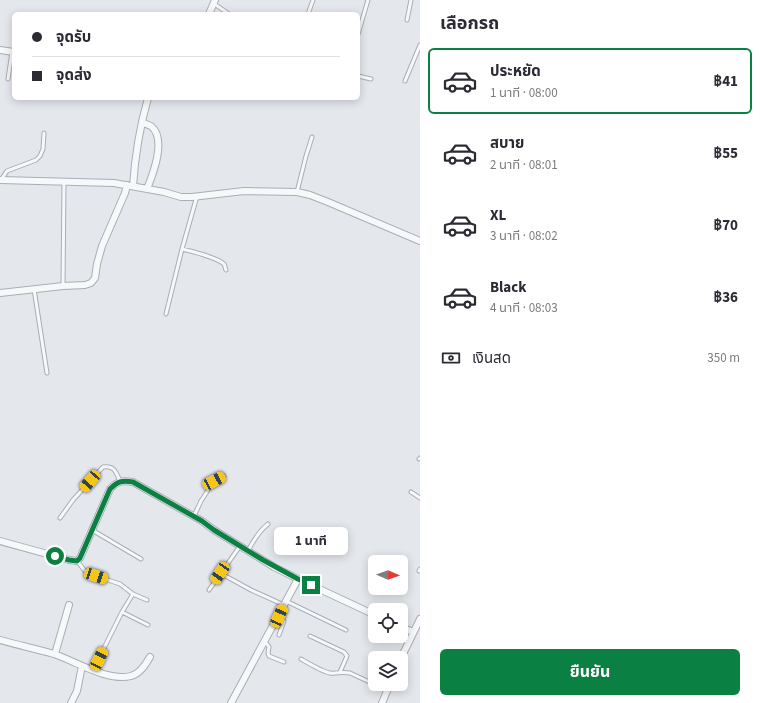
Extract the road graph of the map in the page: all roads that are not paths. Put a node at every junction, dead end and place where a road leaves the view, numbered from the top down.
1 (313, 0) edge
2 (368, 0) edge
3 (411, 0) edge
4 (214, 2) edge
5 (210, 12) edge
6 (226, 12) edge
7 (309, 12) edge
8 (407, 20) dead end
9 (360, 27) edge
10 (420, 45) edge
11 (0, 50) edge
12 (12, 52) edge
13 (12, 57) edge
14 (360, 76) edge
15 (8, 79) dead end
16 (371, 79) dead end
17 (404, 81) dead end
18 (148, 100) edge
19 (142, 122) junction
20 (44, 133) dead end
21 (312, 138) dead end
22 (1, 180) edge
23 (64, 182) junction
24 (130, 185) junction
25 (147, 189) junction
26 (297, 192) junction
27 (197, 196) junction
28 (420, 241) edge
29 (182, 249) junction
30 (226, 270) dead end
31 (63, 286) junction
32 (34, 289) junction
33 (0, 292) edge
34 (166, 314) dead end
35 (47, 373) dead end
36 (224, 476) dead end
37 (120, 481) junction
38 (411, 492) dead end
39 (420, 498) edge
40 (194, 516) junction
41 (60, 518) dead end
42 (268, 524) dead end
43 (92, 530) junction
44 (0, 541) edge
45 (240, 546) junction
46 (248, 551) junction
47 (141, 559) dead end
48 (77, 561) junction
49 (220, 573) junction
50 (298, 579) junction
51 (209, 590) dead end
52 (133, 594) junction
53 (147, 600) dead end
54 (285, 603) junction
55 (69, 605) dead end
56 (122, 612) junction
57 (368, 612) edge
58 (279, 616) junction
59 (420, 618) edge
60 (148, 625) dead end
61 (346, 630) dead end
62 (408, 630) edge
63 (413, 632) junction
64 (279, 635) dead end
65 (310, 636) dead end
66 (0, 640) edge
67 (264, 642) junction
68 (404, 651) edge
69 (55, 654) junction
70 (150, 657) dead end
71 (301, 659) dead end
72 (284, 662) dead end
73 (82, 666) junction
74 (93, 670) junction
75 (340, 672) junction
76 (368, 679) edge
77 (387, 691) edge
78 (71, 703) edge
79 (231, 703) edge
80 (382, 703) edge

1 - 7 lane
2 - 9 lane
3 - 8 lane
4 - 5 street
4 - 6 lane
10 - 17 lane
11 - 12 street
13 - 15 lane
14 - 16 lane
18 - 19 street
19 - 24 street
19 - 25 street
20 - 22 lane
21 - 26 lane
22 - 23 street
23 - 24 street
23 - 31 lane
24 - 25 street
24 - 31 street
25 - 27 street
26 - 27 street
26 - 28 street
27 - 29 lane
29 - 30 lane
29 - 34 lane
31 - 32 street
32 - 33 street
32 - 35 lane
36 - 40 lane
37 - 40 street
37 - 41 lane
37 - 43 street
38 - 39 lane
40 - 45 street
42 - 46 lane
43 - 47 lane
43 - 48 street
44 - 48 street
45 - 46 street
45 - 49 lane
46 - 50 street
48 - 52 lane
49 - 51 lane
49 - 54 lane
50 - 54 street
50 - 57 street
52 - 53 lane
52 - 56 lane
54 - 58 street
54 - 61 lane
55 - 69 street
56 - 60 lane
56 - 74 lane
58 - 64 lane
58 - 67 street
59 - 63 street
62 - 63 street
63 - 68 street
65 - 75 lane
66 - 69 street
67 - 72 lane
67 - 79 street
69 - 73 street
70 - 74 street
71 - 75 lane
73 - 74 street
73 - 78 street
75 - 76 lane
77 - 80 street

